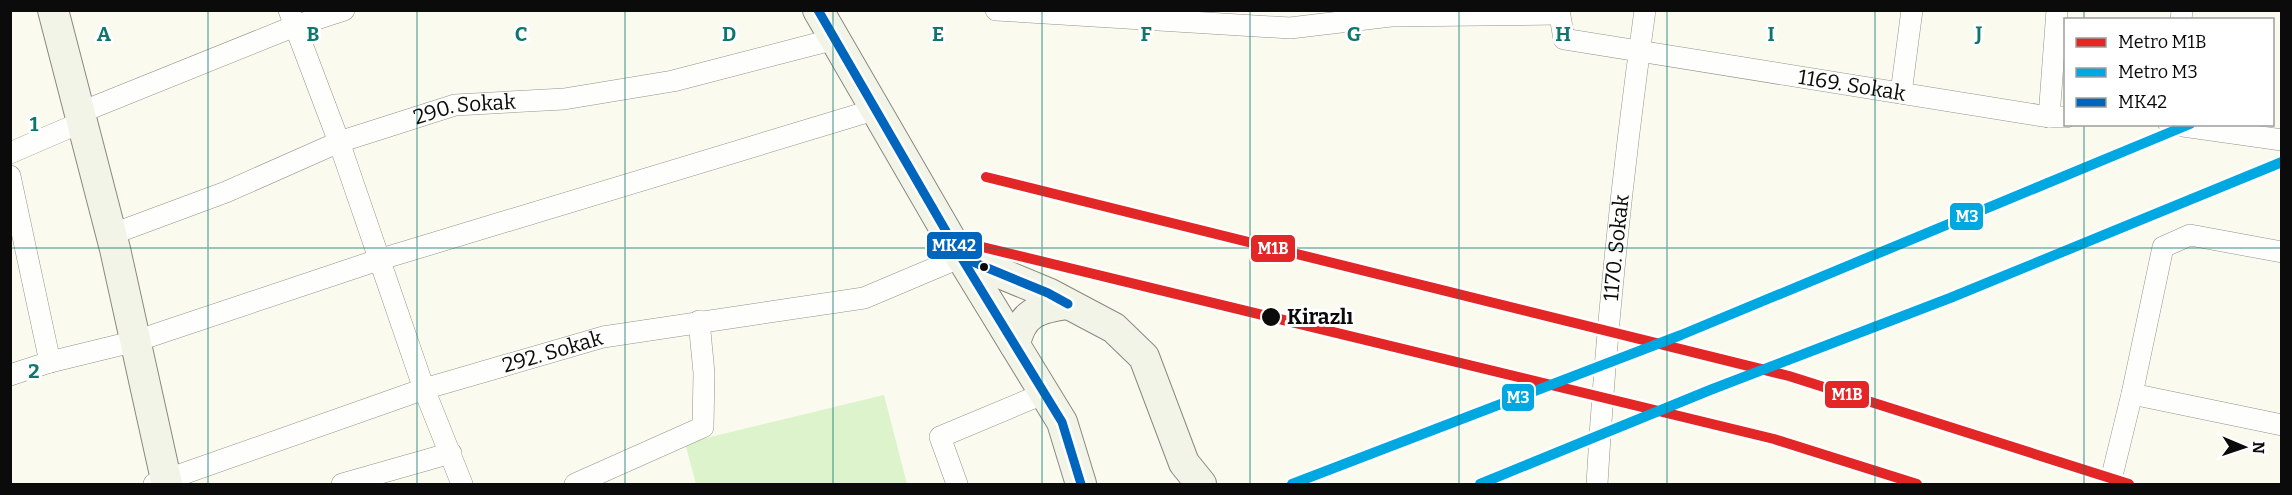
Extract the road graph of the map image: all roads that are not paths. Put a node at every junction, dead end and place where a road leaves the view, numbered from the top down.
1 (54, 10) edge
2 (344, 10) edge
3 (819, 10) edge
4 (996, 10) edge
5 (1645, 10) edge
6 (1912, 10) edge
7 (2057, 10) edge
8 (1516, 12) edge
9 (1559, 12) edge
10 (1100, 13) edge
11 (1392, 14) edge
12 (1197, 17) edge
13 (292, 18) edge
14 (1291, 19) edge
15 (835, 39) junction
16 (1639, 51) junction
17 (1901, 93) junction
18 (877, 109) junction
19 (2057, 117) edge
20 (81, 118) junction
21 (2177, 126) edge
22 (2282, 140) edge
23 (339, 142) junction
24 (10, 153) edge
25 (10, 176) edge
26 (110, 235) junction
27 (2282, 252) edge
28 (961, 257) junction
29 (378, 260) junction
30 (1068, 304) junction
31 (699, 321) junction
32 (136, 341) junction
33 (1015, 345) junction
34 (50, 362) junction
35 (10, 375) edge
36 (424, 389) junction
37 (1045, 393) junction
38 (2132, 394) junction
39 (2282, 425) edge
40 (451, 453) junction
41 (1190, 477) edge
42 (162, 483) edge
43 (342, 484) edge
44 (462, 484) edge
45 (575, 484) edge
46 (957, 484) edge
47 (1082, 484) edge
48 (1597, 484) edge
49 (2110, 484) edge

1 - 20 main road
2 - 13 street
3 - 15 main road
4 - 10 street
5 - 16 street, 1170. Sokak
6 - 17 street
7 - 19 street
8 - 9 street
8 - 11 street
9 - 16 street, 1169. Sokak
10 - 12 street
11 - 14 street
12 - 14 street
13 - 20 street
13 - 23 street
15 - 18 main road
15 - 23 street, 290. Sokak
16 - 17 street, 1169. Sokak
16 - 48 street, 1170. Sokak
17 - 19 street, 1169. Sokak
18 - 28 main road
18 - 29 street
20 - 24 street
20 - 26 main road
21 - 22 street
23 - 26 street, 290. Sokak
23 - 29 street
25 - 34 street
26 - 32 main road
27 - 38 street
28 - 30 main road
28 - 31 street, 292. Sokak
28 - 33 main road
29 - 32 street
29 - 36 street
30 - 33 main road
30 - 41 main road
31 - 36 street, 292. Sokak
31 - 45 street
32 - 34 street
32 - 42 main road
33 - 37 main road
34 - 35 street
36 - 40 street
36 - 42 street, 292. Sokak
37 - 46 street
37 - 47 main road
38 - 39 street
38 - 49 street
40 - 43 street
40 - 44 street

